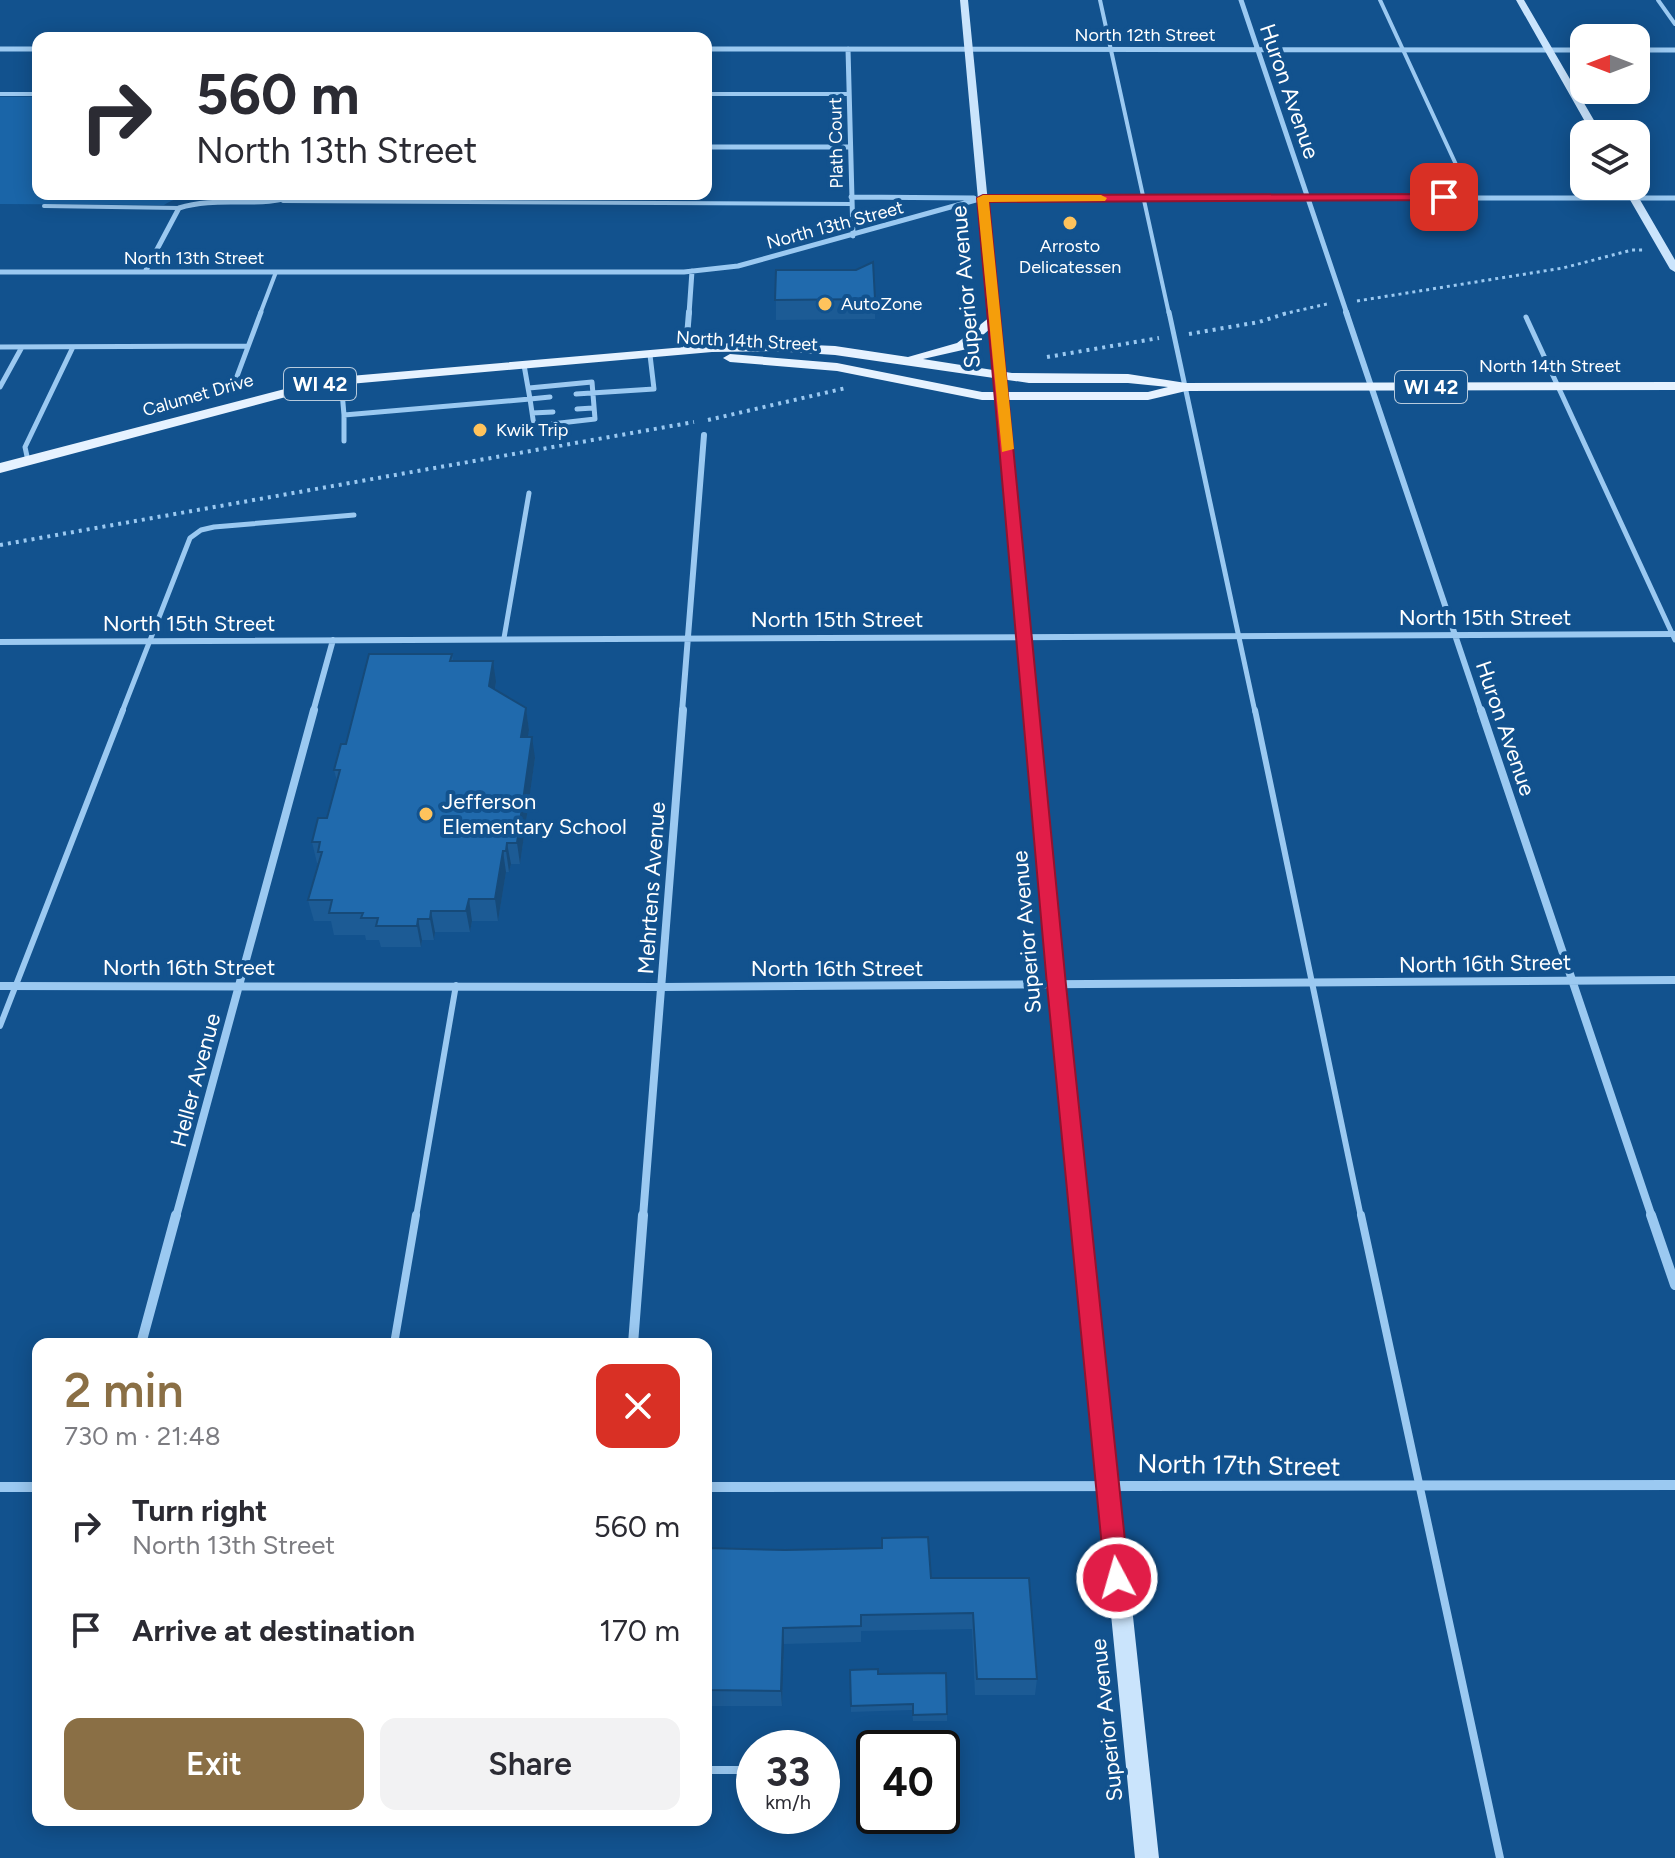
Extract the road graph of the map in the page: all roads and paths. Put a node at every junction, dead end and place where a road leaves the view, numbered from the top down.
1 (964, 0) edge
2 (1100, 0) edge
3 (1241, 0) edge
4 (1380, 0) edge
5 (1520, 0) edge
6 (1658, 0) edge
7 (1675, 24) edge
8 (0, 49) edge
9 (32, 49) edge
10 (712, 49) edge
11 (848, 49) junction
12 (969, 49) junction
13 (1257, 49) junction
14 (1111, 50) junction
15 (1403, 50) junction
16 (1548, 50) junction
17 (1570, 50) edge
18 (1650, 50) edge
19 (1675, 50) edge
20 (0, 94) edge
21 (32, 94) edge
22 (712, 94) edge
23 (849, 94) junction
24 (1589, 120) edge
25 (712, 147) edge
26 (850, 147) junction
27 (1471, 197) junction
28 (983, 198) junction
29 (1144, 198) junction
30 (1570, 198) edge
31 (1650, 198) edge
32 (1675, 198) edge
33 (1308, 199) junction
34 (852, 200) junction
35 (1635, 200) edge
36 (283, 201) joint
37 (44, 206) dead end
38 (179, 208) junction
39 (853, 236) junction
40 (1664, 250) junction
41 (1675, 269) edge
42 (692, 271) junction
43 (0, 272) edge
44 (145, 272) junction
45 (276, 272) junction
46 (1344, 303) junction
47 (995, 317) junction
48 (1526, 317) dead end
49 (1175, 336) junction
50 (248, 346) junction
51 (0, 347) edge
52 (22, 347) junction
53 (73, 347) junction
54 (686, 349) junction
55 (650, 355) junction
56 (1042, 358) dead end
57 (895, 359) junction
58 (524, 365) junction
59 (1000, 377) junction
60 (341, 380) junction
61 (851, 386) dead end
62 (1560, 386) junction
63 (1675, 386) edge
64 (0, 387) edge
65 (233, 387) dead end
66 (1186, 387) junction
67 (1372, 387) junction
68 (529, 388) junction
69 (592, 393) junction
70 (576, 394) dead end
71 (550, 397) dead end
72 (1002, 397) junction
73 (530, 399) junction
74 (593, 408) junction
75 (577, 409) dead end
76 (553, 412) dead end
77 (532, 413) junction
78 (344, 415) junction
79 (704, 435) dead end
80 (344, 441) dead end
81 (28, 461) junction
82 (0, 468) edge
83 (529, 493) dead end
84 (354, 515) dead end
85 (0, 545) edge
86 (1456, 635) junction
87 (1025, 636) junction
88 (1240, 636) junction
89 (1674, 636) edge
90 (688, 637) junction
91 (504, 638) junction
92 (333, 640) junction
93 (150, 641) junction
94 (0, 642) edge
95 (1572, 980) junction
96 (1675, 980) edge
97 (1310, 982) junction
98 (240, 985) junction
99 (456, 985) junction
100 (1057, 985) junction
101 (0, 986) edge
102 (15, 986) junction
103 (662, 987) junction
104 (0, 1026) edge
105 (1675, 1285) edge
106 (143, 1338) edge
107 (395, 1338) edge
108 (633, 1338) edge
109 (1107, 1485) junction
110 (1675, 1485) edge
111 (0, 1487) edge
112 (32, 1487) edge
113 (712, 1487) edge
114 (1419, 1489) junction
115 (712, 1770) edge
116 (736, 1770) edge
117 (1147, 1858) edge
118 (1500, 1858) edge

1 - 12 street, Superior Avenue
2 - 14 lane
3 - 13 street, Huron Avenue
4 - 15 lane
5 - 16 street
6 - 7 lane
8 - 9 street
10 - 11 street, North 12th Street
11 - 12 street, North 12th Street
11 - 23 street, Plath Court
12 - 14 street, North 12th Street
12 - 28 street, Superior Avenue
13 - 14 street, North 12th Street
13 - 15 street, North 12th Street
13 - 33 street, Huron Avenue
14 - 29 lane
15 - 16 street, North 12th Street
15 - 27 lane
16 - 17 street, North 12th Street
16 - 24 street
18 - 19 street
20 - 21 lane
22 - 23 lane
23 - 26 street, Plath Court
25 - 26 street
26 - 34 street, Plath Court
27 - 30 street, North 13th Street
27 - 33 street, North 13th Street
28 - 29 street, North 13th Street
28 - 34 street
28 - 39 street, North 13th Street
28 - 47 street, Superior Avenue
29 - 33 street, North 13th Street
29 - 49 lane
31 - 32 street, North 13th Street
33 - 46 street, Huron Avenue
34 - 36 lane
34 - 39 street, Plath Court
35 - 40 street
36 - 38 street
37 - 38 lane
38 - 44 street
39 - 42 street, North 13th Street
40 - 41 street
40 - 46 path
42 - 45 street, North 13th Street
42 - 54 street
43 - 44 street, North 13th Street
44 - 45 street, North 13th Street
45 - 50 lane
46 - 49 path
46 - 67 street, Huron Avenue
47 - 57 main road
47 - 59 street, Superior Avenue
48 - 62 lane
49 - 56 path
49 - 66 lane
50 - 53 lane
50 - 65 lane
51 - 52 lane
52 - 53 lane
52 - 64 lane
53 - 81 lane
54 - 55 main road, North 14th Street / WI 42
54 - 57 main road, North 14th Street / WI 42
55 - 58 main road, Calumet Drive / WI 42
55 - 69 lane
55 - 72 main road, North 14th Street / WI 42
57 - 59 main road, North 14th Street / WI 42
58 - 60 main road, Calumet Drive / WI 42
58 - 68 lane
59 - 66 main road, North 14th Street / WI 42
59 - 72 street, Superior Avenue
60 - 78 lane
60 - 81 main road, Calumet Drive / WI 42
61 - 85 path
62 - 63 main road, North 14th Street / WI 42
62 - 67 main road, North 14th Street / WI 42
62 - 89 lane
66 - 67 main road, North 14th Street / WI 42
66 - 72 main road, North 14th Street / WI 42
66 - 88 lane
67 - 86 street, Huron Avenue
68 - 69 lane
68 - 73 lane
69 - 70 lane
69 - 74 lane
71 - 73 lane
72 - 87 street, Superior Avenue
73 - 77 lane
73 - 78 lane
74 - 75 lane
74 - 77 lane
76 - 77 lane
78 - 80 lane
79 - 90 street, Mehrtens Avenue
81 - 82 main road, Calumet Drive / WI 42
83 - 91 lane
84 - 93 lane
86 - 88 street, North 15th Street
86 - 89 street, North 15th Street
86 - 95 street, Huron Avenue
87 - 88 street, North 15th Street
87 - 90 street, North 15th Street
87 - 100 street, Superior Avenue
88 - 97 lane
90 - 91 street, North 15th Street
90 - 103 street, Mehrtens Avenue
91 - 92 street, North 15th Street
92 - 93 street, North 15th Street
92 - 98 street, Heller Avenue
93 - 94 street, North 15th Street
93 - 102 lane
95 - 96 street, North 16th Street
95 - 97 street, North 16th Street
95 - 105 street, Huron Avenue
97 - 100 street, North 16th Street
97 - 114 lane
98 - 99 street, North 16th Street
98 - 102 street, North 16th Street
98 - 106 street, Heller Avenue
99 - 103 street, North 16th Street
99 - 107 lane
100 - 103 street, North 16th Street
100 - 109 street, Superior Avenue
101 - 102 street, North 16th Street
102 - 104 lane
103 - 108 street, Mehrtens Avenue
109 - 113 street, North 17th Street
109 - 114 street, North 17th Street
109 - 117 street, Superior Avenue
110 - 114 street, North 17th Street
111 - 112 street
114 - 118 lane
115 - 116 lane

